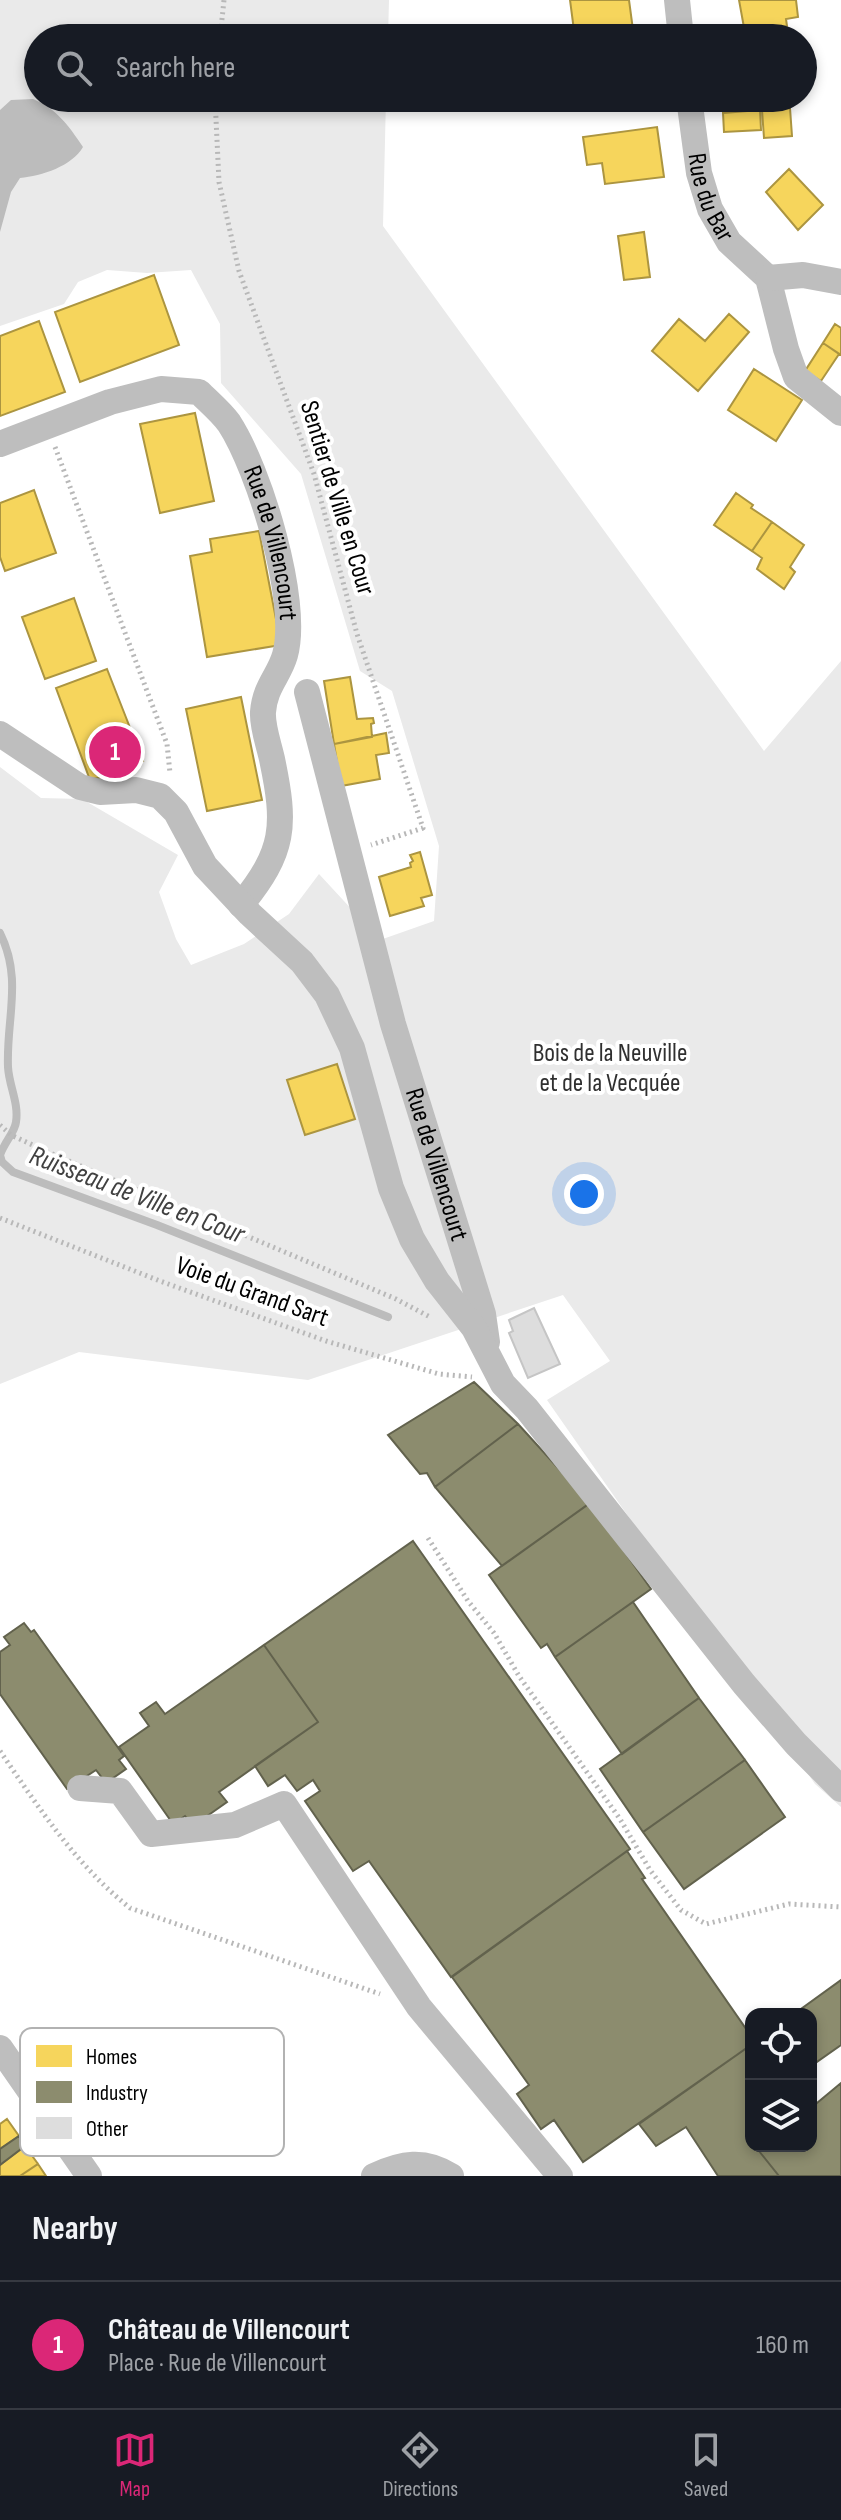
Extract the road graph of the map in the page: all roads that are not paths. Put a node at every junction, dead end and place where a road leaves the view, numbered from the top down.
1 (677, 0) edge
2 (680, 24) edge
3 (691, 112) edge
4 (768, 278) junction
5 (841, 282) edge
6 (841, 413) edge
7 (0, 444) edge
8 (307, 692) dead end
9 (0, 734) edge
10 (241, 905) junction
11 (493, 1364) junction
12 (80, 1788) dead end
13 (841, 1789) edge
14 (0, 2048) edge
15 (20, 2077) edge
16 (75, 2156) edge
17 (89, 2176) edge
18 (374, 2176) edge
19 (451, 2176) edge
20 (560, 2176) edge

1 - 2 street
3 - 4 street, Rue du Bar
4 - 5 street
4 - 6 street
7 - 10 street, Rue de Villencourt
8 - 11 street, Rue de Villencourt
9 - 10 street, Rue de Villencourt
10 - 11 street, Rue de Villencourt
11 - 13 street, Rue de Villencourt
12 - 20 street
14 - 15 street
16 - 17 street
18 - 19 street

